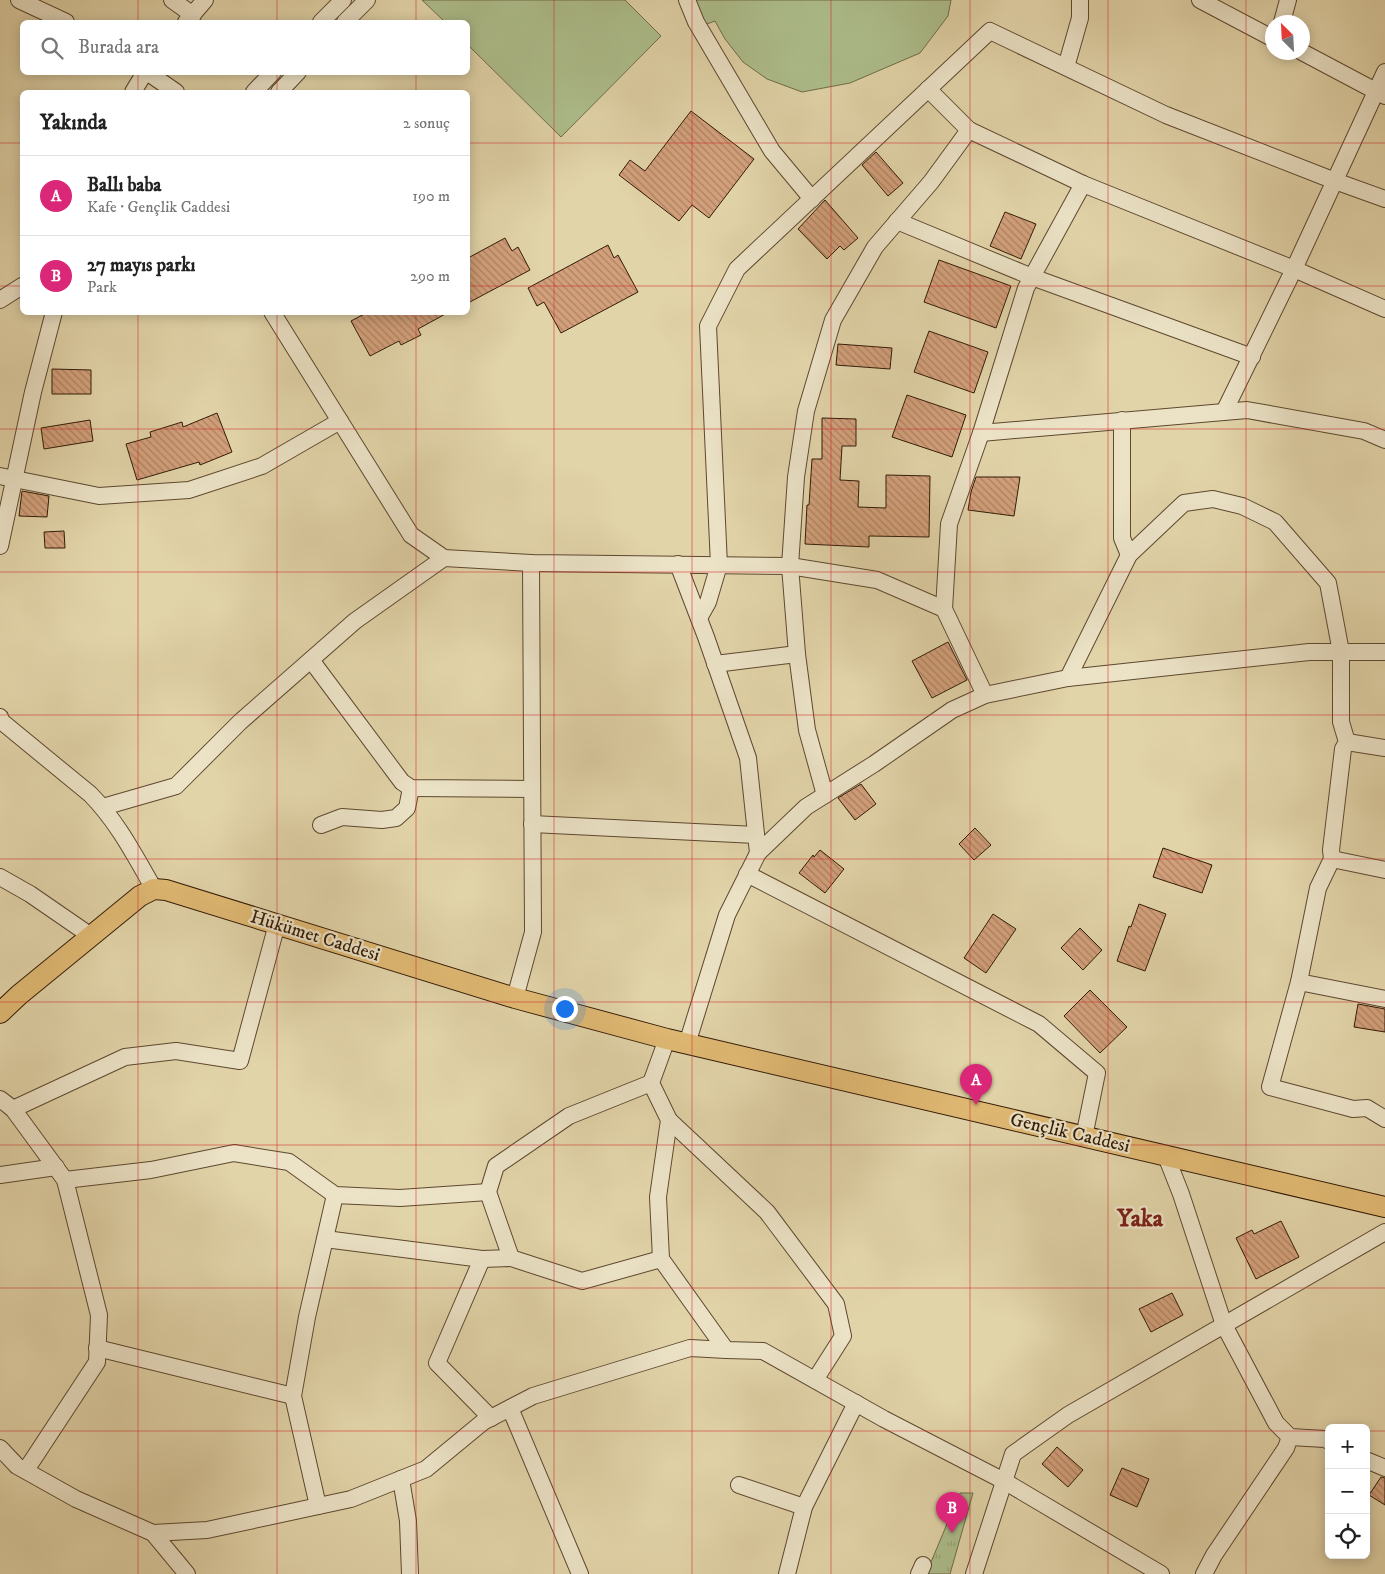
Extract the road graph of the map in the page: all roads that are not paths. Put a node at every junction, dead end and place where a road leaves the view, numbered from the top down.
1 (19, 0) edge
2 (172, 0) edge
3 (205, 0) edge
4 (343, 0) edge
5 (367, 0) edge
6 (687, 0) edge
7 (1080, 0) edge
8 (1200, 0) edge
9 (1288, 0) edge
10 (1284, 15) edge
11 (190, 19) edge
12 (62, 20) edge
13 (323, 20) edge
14 (347, 20) edge
15 (1265, 34) edge
16 (1310, 56) edge
17 (1066, 67) junction
18 (1385, 72) edge
19 (144, 75) edge
20 (150, 75) edge
21 (270, 75) edge
22 (295, 75) edge
23 (928, 89) junction
24 (134, 90) edge
25 (173, 90) edge
26 (256, 90) edge
27 (281, 90) edge
28 (1381, 94) edge
29 (969, 130) junction
30 (1335, 181) junction
31 (1083, 184) junction
32 (1385, 198) edge
33 (812, 199) junction
34 (897, 221) junction
35 (1294, 269) junction
36 (1032, 277) junction
37 (1385, 309) edge
38 (53, 315) edge
39 (274, 315) edge
40 (1252, 357) junction
41 (1224, 412) junction
42 (1122, 420) junction
43 (340, 421) junction
44 (981, 433) junction
45 (1385, 440) edge
46 (7, 478) edge
47 (0, 546) edge
48 (1129, 555) junction
49 (444, 558) junction
50 (531, 563) junction
51 (678, 564) junction
52 (719, 565) junction
53 (790, 566) junction
54 (944, 609) junction
55 (699, 618) junction
56 (1341, 652) junction
57 (1385, 652) edge
58 (797, 654) junction
59 (311, 660) junction
60 (715, 664) junction
61 (1068, 678) junction
62 (985, 695) junction
63 (0, 720) edge
64 (1346, 742) junction
65 (1385, 748) edge
66 (411, 788) junction
67 (532, 789) junction
68 (825, 795) junction
69 (103, 807) junction
70 (532, 824) junction
71 (321, 825) dead end
72 (756, 835) junction
73 (758, 852) junction
74 (1332, 859) junction
75 (1385, 870) edge
76 (747, 874) junction
77 (0, 877) edge
78 (154, 889) junction
79 (277, 924) junction
80 (91, 936) junction
81 (1299, 982) junction
82 (515, 998) junction
83 (1385, 999) edge
84 (0, 1013) edge
85 (667, 1039) junction
86 (687, 1044) junction
87 (651, 1083) junction
88 (0, 1099) edge
89 (13, 1109) junction
90 (1385, 1118) edge
91 (669, 1120) junction
92 (1084, 1137) junction
93 (1166, 1156) junction
94 (61, 1174) junction
95 (0, 1175) edge
96 (488, 1192) junction
97 (335, 1195) junction
98 (1385, 1207) edge
99 (1385, 1232) edge
100 (325, 1239) junction
101 (511, 1258) junction
102 (482, 1259) junction
103 (661, 1259) junction
104 (1224, 1325) junction
105 (97, 1348) junction
106 (726, 1350) junction
107 (815, 1380) junction
108 (293, 1396) junction
109 (856, 1403) junction
110 (510, 1408) junction
111 (491, 1418) junction
112 (1290, 1437) junction
113 (1325, 1439) edge
114 (0, 1448) edge
115 (1370, 1462) edge
116 (22, 1468) junction
117 (1385, 1468) edge
118 (0, 1469) edge
119 (401, 1479) junction
120 (1004, 1481) junction
121 (739, 1485) dead end
122 (318, 1506) junction
123 (804, 1507) junction
124 (153, 1534) junction
125 (187, 1574) edge
126 (410, 1574) edge
127 (580, 1574) edge
128 (787, 1574) edge
129 (974, 1574) edge
130 (1161, 1574) edge
131 (1204, 1574) edge

1 - 12 street
2 - 11 street
3 - 11 street
4 - 13 street
5 - 14 street
6 - 33 street
7 - 17 street
8 - 15 street
9 - 10 street
16 - 28 street
17 - 23 street
17 - 30 street
18 - 28 street
19 - 24 street
20 - 25 street
21 - 26 street
22 - 27 street
23 - 29 street
23 - 33 street
28 - 30 street
29 - 31 street
29 - 34 street
30 - 32 street
30 - 35 street
31 - 35 street
31 - 36 street
33 - 52 street
34 - 36 street
34 - 53 street
35 - 37 street
35 - 40 street
36 - 40 street
36 - 44 street
38 - 46 street
39 - 43 street
40 - 41 street
41 - 42 street
41 - 45 street
42 - 44 street
42 - 48 street
43 - 46 street
43 - 49 street
44 - 54 street
46 - 47 street
48 - 56 street
48 - 61 street
49 - 50 street
49 - 59 street
50 - 51 street
50 - 67 street
51 - 52 street
51 - 55 street
52 - 53 street
52 - 55 street
53 - 54 street
53 - 58 street
54 - 62 street
55 - 60 street
56 - 57 street
56 - 61 street
56 - 64 street
58 - 60 street
58 - 68 street
59 - 66 street
59 - 69 street
60 - 72 street
61 - 62 street
62 - 68 street
63 - 69 street
64 - 65 street
64 - 74 street
66 - 67 street
66 - 71 street
67 - 70 street
68 - 73 street
69 - 78 street
70 - 72 street
70 - 82 street
72 - 73 street
73 - 76 street
74 - 75 street
74 - 81 street
76 - 86 street
76 - 92 street
77 - 80 street
78 - 79 main road, Hükümet Caddesi
78 - 80 main road
79 - 82 main road, Hükümet Caddesi
79 - 89 street
80 - 84 main road
81 - 83 street
81 - 90 street
82 - 85 main road, Hükümet Caddesi
85 - 86 main road, Gençlik Caddesi
85 - 87 street
86 - 92 main road, Gençlik Caddesi
87 - 91 street
87 - 96 street
88 - 89 street
89 - 94 street
91 - 103 street
91 - 107 street
92 - 93 main road, Gençlik Caddesi
93 - 98 main road, Gençlik Caddesi
93 - 104 street
94 - 95 street
94 - 97 street
94 - 105 street
96 - 97 street
96 - 101 street
97 - 100 street
99 - 104 street
100 - 102 street
100 - 108 street
101 - 102 street
101 - 103 street
102 - 111 street
103 - 106 street
104 - 112 street
104 - 120 street
105 - 108 street
105 - 116 street
106 - 107 street
106 - 110 street
107 - 109 street
108 - 122 street
109 - 120 street
109 - 123 street
110 - 111 street
110 - 127 street
111 - 119 street
112 - 113 street
112 - 131 street
114 - 116 street
115 - 117 street
116 - 118 street
116 - 124 street
119 - 122 street
119 - 126 street
120 - 129 street
120 - 130 street
121 - 123 street
122 - 124 street
123 - 128 street
124 - 125 street

